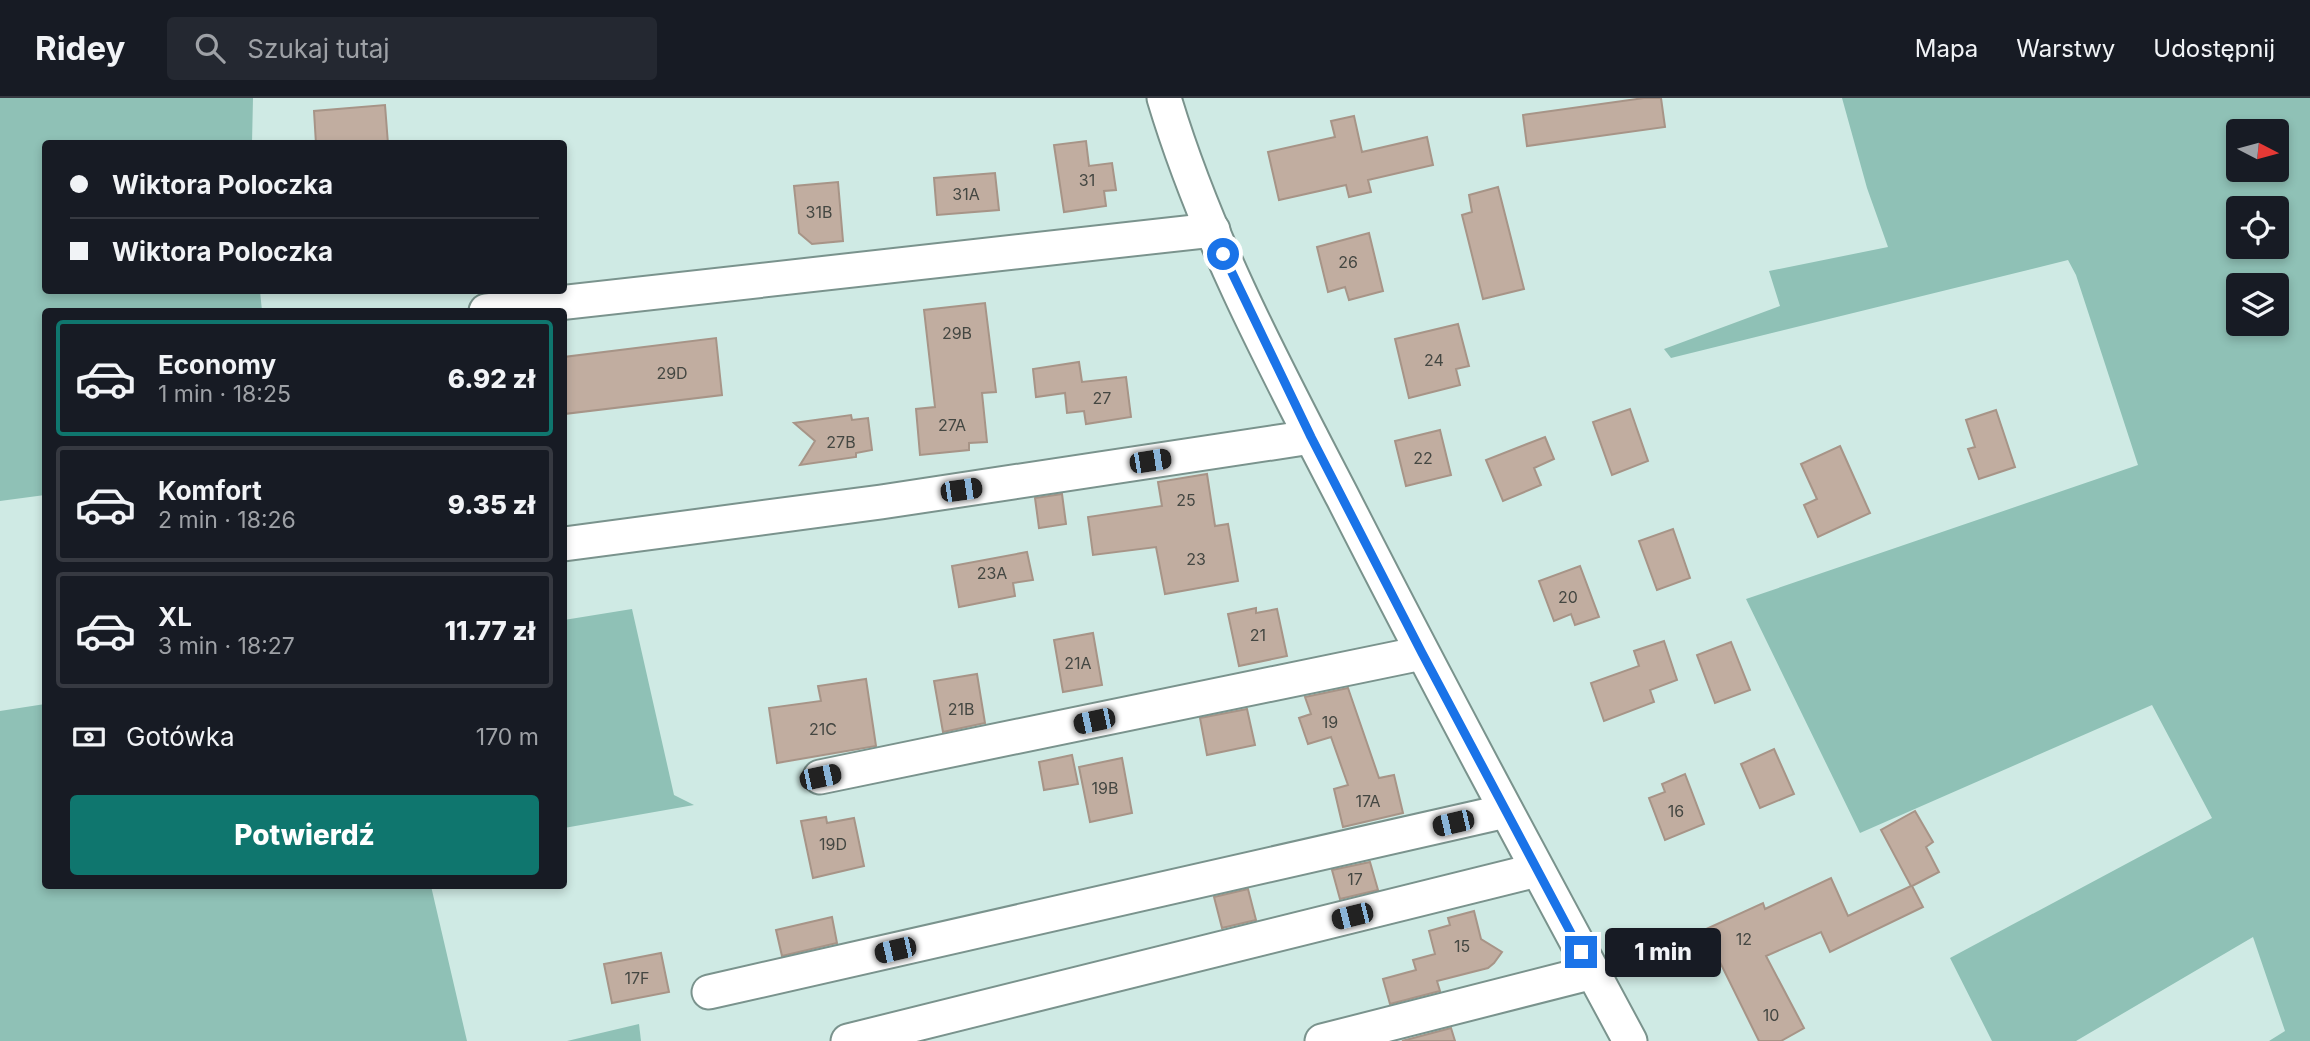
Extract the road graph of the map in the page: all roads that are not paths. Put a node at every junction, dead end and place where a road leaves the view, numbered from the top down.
1 (1164, 98) edge
2 (1213, 230) junction
3 (513, 308) edge
4 (1311, 437) junction
5 (567, 544) edge
6 (1422, 653) junction
7 (820, 777) dead end
8 (1506, 811) junction
9 (1537, 870) junction
10 (1592, 972) junction
11 (709, 992) dead end
12 (848, 1041) edge
13 (1322, 1041) edge
14 (1630, 1041) edge

1 - 2 street
2 - 3 street
2 - 4 street
4 - 5 street
4 - 6 street
6 - 7 street
6 - 8 street
8 - 9 street
8 - 11 street
9 - 10 street
9 - 12 street
10 - 13 street
10 - 14 street

